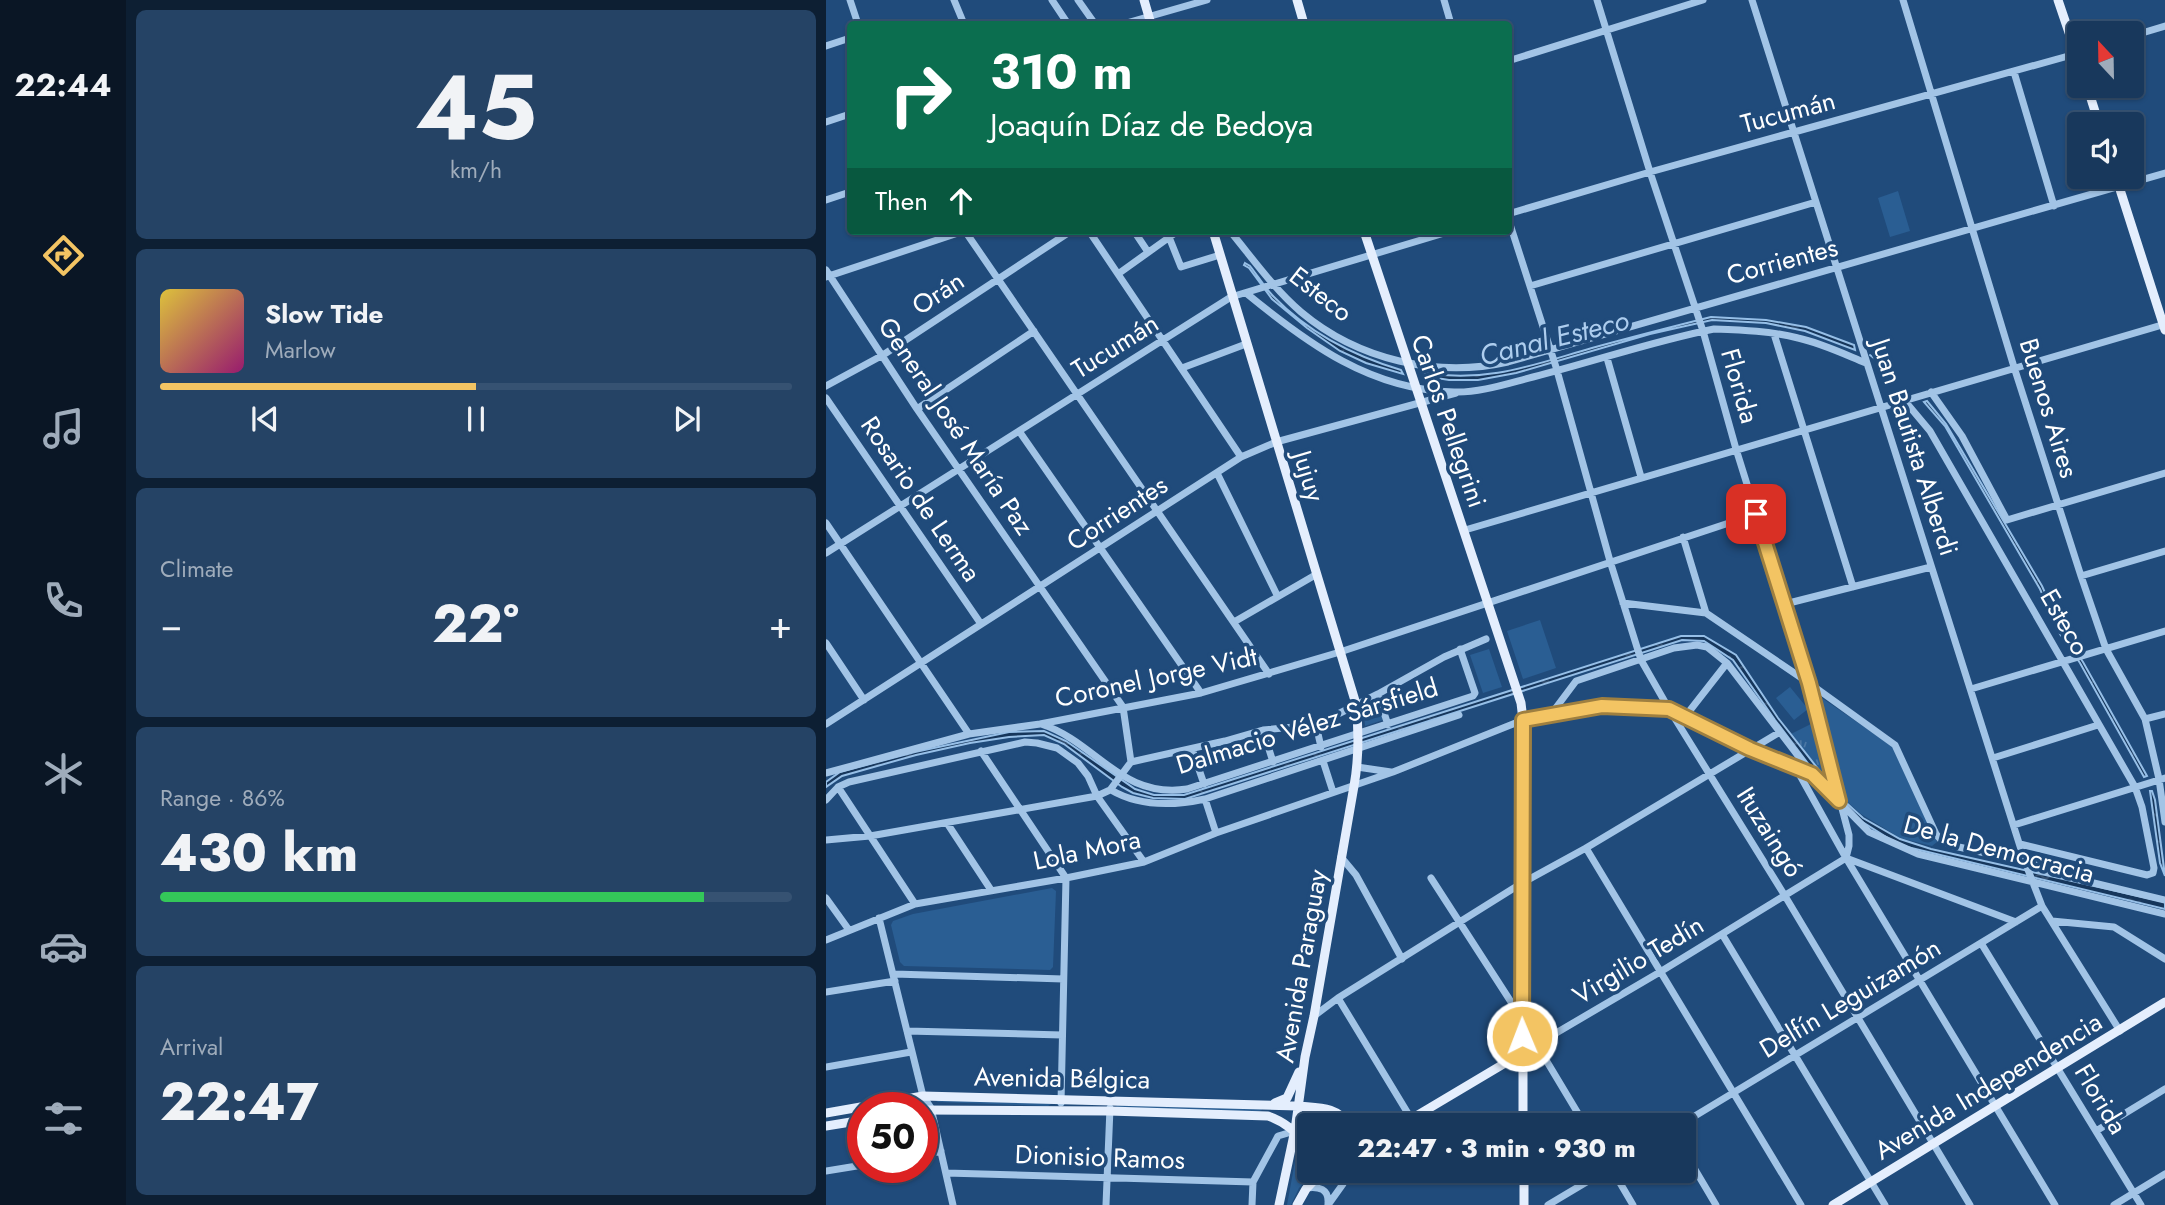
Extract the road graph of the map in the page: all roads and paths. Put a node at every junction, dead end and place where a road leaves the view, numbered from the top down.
1 (850, 0) edge
2 (954, 0) edge
3 (1052, 0) edge
4 (1078, 0) edge
5 (1144, 0) edge
6 (1208, 0) edge
7 (1297, 0) edge
8 (1444, 0) edge
9 (1597, 0) edge
10 (1703, 0) edge
11 (1752, 0) edge
12 (1903, 0) edge
13 (2058, 0) edge
14 (857, 21) edge
15 (963, 21) edge
16 (1066, 21) edge
17 (1093, 21) edge
18 (1150, 21) edge
19 (1303, 21) edge
20 (1450, 21) edge
21 (2067, 25) edge
22 (2165, 26) edge
23 (1606, 30) junction
24 (2144, 32) edge
25 (847, 39) edge
26 (826, 46) edge
27 (2067, 59) edge
28 (1512, 60) edge
29 (2014, 72) junction
30 (1933, 94) junction
31 (847, 115) edge
32 (826, 122) edge
33 (1794, 132) junction
34 (1650, 172) junction
35 (2165, 173) edge
36 (2144, 177) edge
37 (2099, 189) edge
38 (2120, 189) edge
39 (847, 193) edge
40 (826, 200) edge
41 (1816, 202) junction
42 (2054, 206) junction
43 (1512, 215) edge
44 (1512, 229) edge
45 (1974, 229) junction
46 (952, 235) edge
47 (968, 235) edge
48 (1065, 235) edge
49 (1092, 235) edge
50 (1137, 235) edge
51 (1172, 235) edge
52 (1215, 235) edge
53 (1233, 235) edge
54 (1365, 235) edge
55 (1438, 235) edge
56 (1169, 237) junction
57 (1674, 243) junction
58 (1148, 252) junction
59 (1220, 255) junction
60 (1371, 256) junction
61 (1836, 269) junction
62 (827, 274) edge
63 (1118, 274) junction
64 (999, 279) junction
65 (1272, 286) junction
66 (1530, 286) junction
67 (1246, 293) junction
68 (1231, 297) junction
69 (1696, 310) junction
70 (2164, 326) edge
71 (1702, 329) junction
72 (1034, 331) junction
73 (1774, 334) junction
74 (1164, 341) junction
75 (1245, 344) junction
76 (1551, 352) junction
77 (883, 355) junction
78 (1607, 358) junction
79 (1406, 363) junction
80 (1866, 363) junction
81 (2014, 367) junction
82 (1182, 368) junction
83 (1557, 369) junction
84 (826, 386) edge
85 (1416, 387) junction
86 (1931, 392) junction
87 (1456, 393) junction
88 (1078, 394) junction
89 (826, 398) edge
90 (1904, 400) junction
91 (1421, 401) junction
92 (1880, 407) junction
93 (917, 409) junction
94 (1804, 429) junction
95 (1019, 431) junction
96 (1276, 442) junction
97 (1736, 449) junction
98 (1241, 457) junction
99 (959, 469) junction
100 (1217, 473) junction
101 (2165, 473) edge
102 (1641, 477) junction
103 (1591, 493) junction
104 (2058, 505) junction
105 (900, 506) junction
106 (1158, 510) junction
107 (1756, 514) junction
108 (826, 523) edge
109 (1465, 530) junction
110 (1682, 537) junction
111 (840, 544) junction
112 (1100, 549) junction
113 (2165, 551) edge
114 (826, 553) edge
115 (1610, 561) junction
116 (1931, 567) junction
117 (1317, 574) junction
118 (2081, 576) junction
119 (1041, 587) junction
120 (1853, 587) junction
121 (1277, 595) junction
122 (1490, 603) junction
123 (1623, 603) junction
124 (1784, 604) junction
125 (1706, 613) junction
126 (1234, 622) junction
127 (981, 624) junction
128 (2165, 631) edge
129 (1486, 639) dead end
130 (826, 643) edge
131 (1460, 649) junction
132 (2106, 649) junction
133 (1340, 652) junction
134 (1641, 660) junction
135 (2067, 660) junction
136 (922, 662) junction
137 (1727, 663) junction
138 (1269, 674) junction
139 (1809, 683) junction
140 (1971, 690) junction
141 (1201, 693) junction
142 (1378, 694) junction
143 (864, 700) junction
144 (1356, 704) junction
145 (1123, 707) junction
146 (1669, 709) junction
147 (1552, 713) junction
148 (2165, 713) edge
149 (1459, 715) dead end
150 (1684, 718) junction
151 (2146, 719) junction
152 (1523, 720) junction
153 (826, 724) edge
154 (1040, 724) junction
155 (1316, 724) junction
156 (1388, 725) junction
157 (2098, 725) junction
158 (1263, 730) junction
159 (1780, 732) junction
160 (969, 734) junction
161 (1358, 734) junction
162 (1321, 747) junction
163 (1192, 749) junction
164 (1750, 749) junction
165 (1358, 750) junction
166 (981, 751) junction
167 (1993, 758) junction
168 (1323, 761) junction
169 (1131, 762) junction
170 (1273, 762) junction
171 (1357, 767) junction
172 (827, 770) edge
173 (1797, 770) junction
174 (1393, 772) junction
175 (1710, 773) junction
176 (1812, 774) junction
177 (1122, 775) junction
178 (2162, 778) edge
179 (1204, 783) junction
180 (1354, 786) junction
181 (838, 787) junction
182 (2135, 787) junction
183 (1112, 788) junction
184 (1333, 792) junction
185 (1097, 796) junction
186 (1205, 799) junction
187 (826, 800) edge
188 (1839, 801) junction
189 (1019, 809) junction
190 (947, 822) junction
191 (2165, 822) edge
192 (2014, 825) junction
193 (1216, 833) junction
194 (870, 836) junction
195 (826, 841) edge
196 (2020, 844) junction
197 (1586, 848) junction
198 (1341, 857) junction
199 (1846, 858) junction
200 (1144, 862) junction
201 (2025, 862) junction
202 (1066, 878) junction
203 (1431, 878) dead end
204 (1522, 883) junction
205 (2033, 883) junction
206 (991, 890) junction
207 (1785, 896) junction
208 (826, 898) edge
209 (2165, 900) edge
210 (915, 904) junction
211 (2042, 906) junction
212 (2165, 914) edge
213 (879, 918) junction
214 (1460, 922) junction
215 (2016, 922) junction
216 (2052, 922) junction
217 (849, 930) junction
218 (1722, 934) junction
219 (826, 940) edge
220 (1981, 943) junction
221 (1402, 959) junction
222 (2165, 959) edge
223 (1660, 972) junction
224 (895, 977) junction
225 (1063, 979) junction
226 (1919, 981) junction
227 (826, 992) edge
228 (1338, 998) junction
229 (2165, 1002) edge
230 (1314, 1017) junction
231 (1857, 1018) junction
232 (1522, 1019) junction
233 (907, 1031) junction
234 (2120, 1031) junction
235 (1062, 1035) junction
236 (1537, 1045) junction
237 (911, 1052) junction
238 (1522, 1053) junction
239 (1795, 1055) junction
240 (1305, 1057) junction
241 (826, 1067) edge
242 (2058, 1069) junction
243 (2165, 1089) edge
244 (922, 1092) edge
245 (1734, 1093) junction
246 (938, 1096) edge
247 (1061, 1099) junction
248 (1110, 1100) junction
249 (1268, 1105) junction
250 (1298, 1106) junction
251 (1996, 1107) junction
252 (847, 1109) edge
253 (938, 1109) edge
254 (1061, 1110) junction
255 (1109, 1111) junction
256 (826, 1113) edge
257 (1338, 1113) edge
258 (1408, 1113) edge
259 (1427, 1113) edge
260 (1523, 1113) edge
261 (1578, 1113) edge
262 (1696, 1116) edge
263 (847, 1123) edge
264 (826, 1126) edge
265 (1295, 1130) junction
266 (2096, 1131) junction
267 (1297, 1132) edge
268 (938, 1140) edge
269 (1934, 1144) junction
270 (942, 1151) junction
271 (938, 1152) edge
272 (847, 1168) edge
273 (826, 1171) edge
274 (1696, 1171) edge
275 (946, 1172) junction
276 (2165, 1174) edge
277 (1107, 1178) junction
278 (1252, 1182) junction
279 (1871, 1182) junction
280 (1312, 1183) edge
281 (1343, 1183) edge
282 (1524, 1183) edge
283 (1585, 1183) edge
284 (1619, 1183) edge
285 (1306, 1189) junction
286 (2133, 1193) junction
287 (953, 1205) edge
288 (1106, 1205) edge
289 (1252, 1205) edge
290 (1279, 1205) edge
291 (1297, 1205) edge
292 (1328, 1205) edge
293 (1524, 1205) edge
294 (1548, 1205) edge
295 (1633, 1205) edge
296 (1716, 1205) edge
297 (1801, 1205) edge
298 (1833, 1205) edge
299 (1885, 1205) edge
300 (1970, 1205) edge
301 (2055, 1205) edge
302 (2114, 1205) edge
303 (2141, 1205) edge

1 - 14 street
2 - 15 street
3 - 16 street
4 - 17 street
5 - 18 main road
6 - 18 street
7 - 19 main road
8 - 20 street
9 - 23 street, Florida
10 - 23 street
11 - 33 street, Juan Bautista Alberdi
12 - 30 street, Buenos Aires
13 - 21 main road
22 - 24 street
23 - 28 street
23 - 34 street, Florida
25 - 26 street
27 - 29 street, Tucumán
29 - 30 street, Tucumán
29 - 42 street
30 - 33 street, Tucumán
30 - 45 street, Buenos Aires
31 - 32 street
33 - 34 street, Tucumán
33 - 41 street, Juan Bautista Alberdi
34 - 43 street, Tucumán
34 - 57 street, Florida
35 - 36 street, Corrientes
37 - 42 street, Corrientes
38 - 70 main road
39 - 40 street
41 - 57 street
41 - 61 street, Juan Bautista Alberdi
42 - 45 street, Corrientes
44 - 66 street, Ituzaingó
45 - 61 street, Corrientes
45 - 81 street, Buenos Aires
46 - 62 street
47 - 64 street
48 - 64 street, Orán
49 - 63 street
50 - 58 street
51 - 56 street
52 - 59 main road, Jujuy
53 - 65 street, Esteco
54 - 60 main road, Carlos Pellegrini
55 - 60 street, Tucumán
56 - 58 street
56 - 59 street
57 - 66 street
57 - 69 street, Florida
58 - 63 street
59 - 68 main road, Jujuy
60 - 65 street, Tucumán
60 - 79 main road, Carlos Pellegrini
61 - 69 street, Corrientes
61 - 80 street, Juan Bautista Alberdi
62 - 77 street, General José María Paz
63 - 74 street
64 - 72 street
64 - 77 street, Orán
65 - 67 street, Tucumán
65 - 79 street, Esteco
66 - 76 street, Ituzaingó
67 - 68 street, Tucumán
67 - 85 street, Esteco
68 - 74 street, Tucumán
68 - 75 main road, Jujuy
69 - 71 street, Florida
69 - 76 street, Corrientes
70 - 81 street
71 - 73 street
71 - 78 street, Corrientes
71 - 97 street, Florida
72 - 88 street
72 - 93 street
73 - 80 street
73 - 94 street
74 - 82 street
74 - 88 street, Tucumán
75 - 82 street
75 - 96 main road, Jujuy
76 - 79 street, Corrientes
76 - 83 street, Ituzaingó
77 - 84 street, Orán
77 - 93 street, General José María Paz
78 - 83 street, Corrientes
78 - 102 street
79 - 85 main road, Carlos Pellegrini
80 - 92 street, Juan Bautista Alberdi
81 - 86 street
81 - 104 street, Buenos Aires
82 - 98 street
83 - 87 street, Corrientes
83 - 103 street, Ituzaingó
85 - 87 street, Corrientes
85 - 91 main road, Carlos Pellegrini
86 - 90 street
86 - 104 street
87 - 91 street, Corrientes
88 - 95 street, Tucumán
88 - 106 street
89 - 105 street, Rosario de Lerma
90 - 92 street
90 - 135 street, Esteco
91 - 96 street, Corrientes
91 - 109 main road, Carlos Pellegrini
92 - 94 street
92 - 116 street, Juan Bautista Alberdi
93 - 99 street, General José María Paz
94 - 97 street
94 - 120 street
95 - 99 street, Tucumán
95 - 112 street
96 - 98 street, Corrientes
96 - 117 main road, Jujuy
97 - 102 street
97 - 107 street, Florida
98 - 100 street, Corrientes
99 - 105 street, Tucumán
99 - 119 street, General José María Paz
100 - 106 street, Corrientes
100 - 121 street
101 - 104 street
102 - 103 street
103 - 109 street
103 - 115 street, Ituzaingó
104 - 118 street, Buenos Aires
105 - 111 street, Tucumán
105 - 127 street, Rosario de Lerma
106 - 112 street, Corrientes
106 - 126 street
107 - 110 street, Coronel Jorge Vidt
107 - 124 street, Florida
108 - 111 street
109 - 122 main road, Carlos Pellegrini
110 - 115 street, Coronel Jorge Vidt
110 - 125 street
111 - 114 street, Tucumán
111 - 136 street
112 - 119 street, Corrientes
112 - 141 street
113 - 118 street
115 - 122 street, Coronel Jorge Vidt
115 - 123 street, Ituzaingó
116 - 120 street
116 - 140 street, Juan Bautista Alberdi
117 - 121 street
117 - 133 main road, Jujuy
118 - 132 street, Buenos Aires
119 - 127 street, Corrientes
119 - 145 street, General José María Paz
120 - 124 street
121 - 126 street
122 - 133 street, Coronel Jorge Vidt
122 - 152 main road, Carlos Pellegrini
123 - 125 street
123 - 134 street, Ituzaingó
124 - 139 street, Florida
125 - 139 street
126 - 138 street
127 - 136 street, Corrientes
128 - 132 street
129 - 131 street
130 - 143 street
131 - 142 street
131 - 156 street, Dalmacio Vélez Sársfield
132 - 135 street
132 - 151 street, Buenos Aires
133 - 138 street, Coronel Jorge Vidt
133 - 144 main road, Jujuy
134 - 137 street, De la Democracia
134 - 146 street, Ituzaingó
134 - 147 street, De la Democracia
135 - 140 street
135 - 157 street, Esteco
136 - 143 street, Corrientes
136 - 160 street
137 - 150 street
137 - 159 street, De la Democracia
138 - 141 street, Coronel Jorge Vidt
139 - 188 street, Florida
139 - 201 street, De la Democracia
140 - 167 street, Juan Bautista Alberdi
141 - 145 street, Coronel Jorge Vidt
142 - 144 street
142 - 156 street
143 - 153 street, Corrientes
144 - 155 street
144 - 161 main road, Jujuy
145 - 154 street, Coronel Jorge Vidt
145 - 169 street, General José María Paz
146 - 147 street, Lola Mora
146 - 150 street
146 - 175 street, Ituzaingó
147 - 152 street, Lola Mora
148 - 151 street
149 - 165 street, Dalmacio Vélez Sársfield
150 - 164 street
151 - 178 street, Buenos Aires
152 - 174 street, Lola Mora
152 - 204 main road, Carlos Pellegrini
154 - 160 street, Coronel Jorge Vidt
154 - 177 street, Dalmacio Vélez Sársfield
155 - 158 street
155 - 162 street
156 - 161 street, Dalmacio Vélez Sársfield
157 - 167 street
157 - 182 street, Esteco
158 - 163 street
158 - 170 street
159 - 164 street
159 - 176 street, De la Democracia
160 - 172 street, Coronel Jorge Vidt
161 - 162 street, Dalmacio Vélez Sársfield
161 - 165 main road, Avenida Paraguay
162 - 170 street, Dalmacio Vélez Sársfield
163 - 169 street
163 - 179 street
164 - 173 street
164 - 175 street
165 - 168 street, Dalmacio Vélez Sársfield
165 - 171 main road, Avenida Paraguay
166 - 181 street
166 - 185 street
166 - 189 street
167 - 192 street, Juan Bautista Alberdi
168 - 184 street
168 - 186 street, Dalmacio Vélez Sársfield
169 - 177 street
170 - 179 street, Dalmacio Vélez Sársfield
171 - 174 street
171 - 180 main road, Avenida Paraguay
173 - 176 street
173 - 199 street
174 - 180 street, Lola Mora
175 - 197 street
175 - 207 street, Ituzaingó
176 - 188 street, De la Democracia
177 - 179 street, Dalmacio Vélez Sársfield
177 - 183 street
178 - 182 street
178 - 191 street, Buenos Aires
180 - 184 street, Lola Mora
180 - 198 main road, Avenida Paraguay
181 - 187 street
181 - 194 street
182 - 192 street
182 - 196 street, Esteco
183 - 185 street
183 - 186 street, Dalmacio Vélez Sársfield
184 - 193 street, Lola Mora
185 - 189 street
185 - 200 street
186 - 193 street
188 - 199 street
188 - 205 street, De la Democracia
189 - 190 street
189 - 202 street
190 - 194 street
190 - 206 street
192 - 196 street, Juan Bautista Alberdi
193 - 200 street, Lola Mora
194 - 195 street
194 - 210 street
196 - 201 street, Juan Bautista Alberdi
197 - 204 street
197 - 223 street
198 - 221 street
198 - 230 main road, Avenida Paraguay
199 - 207 street, Virgilio Tedín
199 - 215 street
199 - 226 street
200 - 202 street, Lola Mora
201 - 205 street, Juan Bautista Alberdi
201 - 209 street, De la Democracia
202 - 206 street, Lola Mora
202 - 225 street
203 - 214 street
204 - 214 street
204 - 232 main road, Carlos Pellegrini
205 - 211 street, Juan Bautista Alberdi
205 - 212 street, De la Democracia
206 - 210 street, Lola Mora
207 - 218 street, Virgilio Tedín
207 - 231 street, Ituzaingó
208 - 217 street
210 - 213 street, Lola Mora
211 - 215 street, Delfín Leguizamón
211 - 216 street, Juan Bautista Alberdi
213 - 217 street, Lola Mora
213 - 224 street
214 - 221 street
214 - 232 street
215 - 220 street, Delfín Leguizamón
216 - 222 street
216 - 234 street, Juan Bautista Alberdi
217 - 219 street, Lola Mora
218 - 223 street, Virgilio Tedín
218 - 239 street
220 - 226 street, Delfín Leguizamón
220 - 242 street, Florida
221 - 228 street
223 - 236 street, Virgilio Tedín
223 - 245 street
224 - 225 street
224 - 227 street
224 - 233 street
225 - 235 street
226 - 231 street, Delfín Leguizamón
226 - 251 street
228 - 230 street
228 - 258 street
229 - 234 main road, Avenida Independencia
230 - 240 main road, Avenida Paraguay
231 - 239 street, Delfín Leguizamón
231 - 269 street, Ituzaingó
232 - 238 main road, Carlos Pellegrini
233 - 235 street
233 - 237 street
234 - 242 main road, Avenida Independencia
235 - 247 street
236 - 238 street, Virgilio Tedín
236 - 261 street
237 - 241 street
237 - 244 street
238 - 259 main road, Virgilio Tedín
238 - 260 main road, Carlos Pellegrini
239 - 245 street, Delfín Leguizamón
239 - 279 street
240 - 249 main road
240 - 250 main road, Avenida Paraguay
242 - 251 main road, Avenida Independencia
242 - 266 street, Florida
243 - 266 street
245 - 262 street, Delfín Leguizamón
245 - 297 street
246 - 247 main road, Avenida Bélgica
247 - 248 main road, Avenida Bélgica
247 - 254 street
248 - 249 main road, Avenida Bélgica
248 - 255 street
249 - 250 main road, Avenida Bélgica
250 - 257 main road, Avenida Bélgica
250 - 265 main road, Avenida Paraguay
251 - 269 main road, Avenida Independencia
251 - 301 street
252 - 256 main road, Avenida Bélgica
253 - 254 main road, Avenida Bélgica
254 - 255 main road, Avenida Bélgica
255 - 265 main road, Avenida Bélgica
255 - 277 street
263 - 264 main road
265 - 267 main road
265 - 278 street
265 - 290 main road, Avenida Paraguay
266 - 286 street, Florida
268 - 270 street
269 - 279 main road, Avenida Independencia
269 - 300 street, Ituzaingó
270 - 271 street
270 - 275 street
272 - 273 street
274 - 296 street
275 - 277 street, Dionisio Ramos
275 - 287 street
276 - 286 street
277 - 278 street, Dionisio Ramos
277 - 288 street
278 - 289 street
279 - 298 main road, Avenida Independencia
279 - 299 street
280 - 285 main road
281 - 292 street
282 - 293 main road
283 - 294 street
284 - 295 street
285 - 291 main road
285 - 292 street
286 - 302 street
286 - 303 street, Florida

